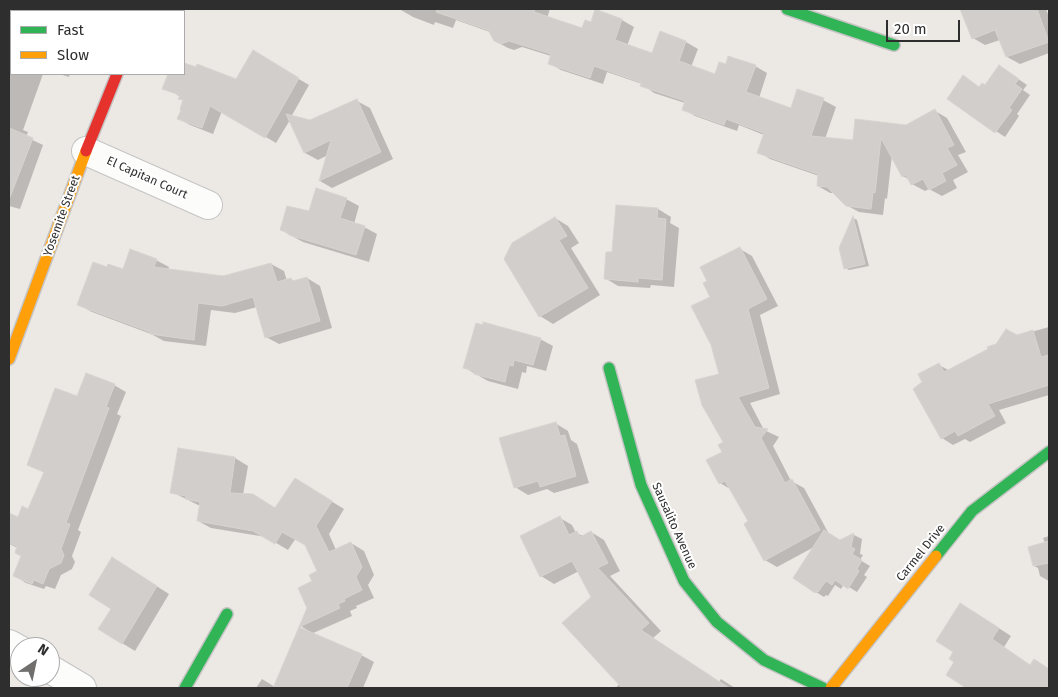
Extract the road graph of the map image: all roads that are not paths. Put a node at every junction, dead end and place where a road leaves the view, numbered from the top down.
1 (788, 9) edge
2 (894, 44) dead end
3 (117, 75) edge
4 (86, 150) junction
5 (208, 205) dead end
6 (9, 360) edge
7 (609, 368) dead end
8 (1049, 452) edge
9 (227, 614) dead end
10 (60, 675) edge
11 (82, 688) edge
12 (185, 688) edge
13 (823, 688) edge
14 (831, 688) edge

1 - 2 street
3 - 4 street, Yosemite Street
4 - 5 street, El Capitan Court
4 - 6 street, Yosemite Street
7 - 13 street, Sausalito Avenue
8 - 14 street, Carmel Drive
9 - 12 street
10 - 11 street

